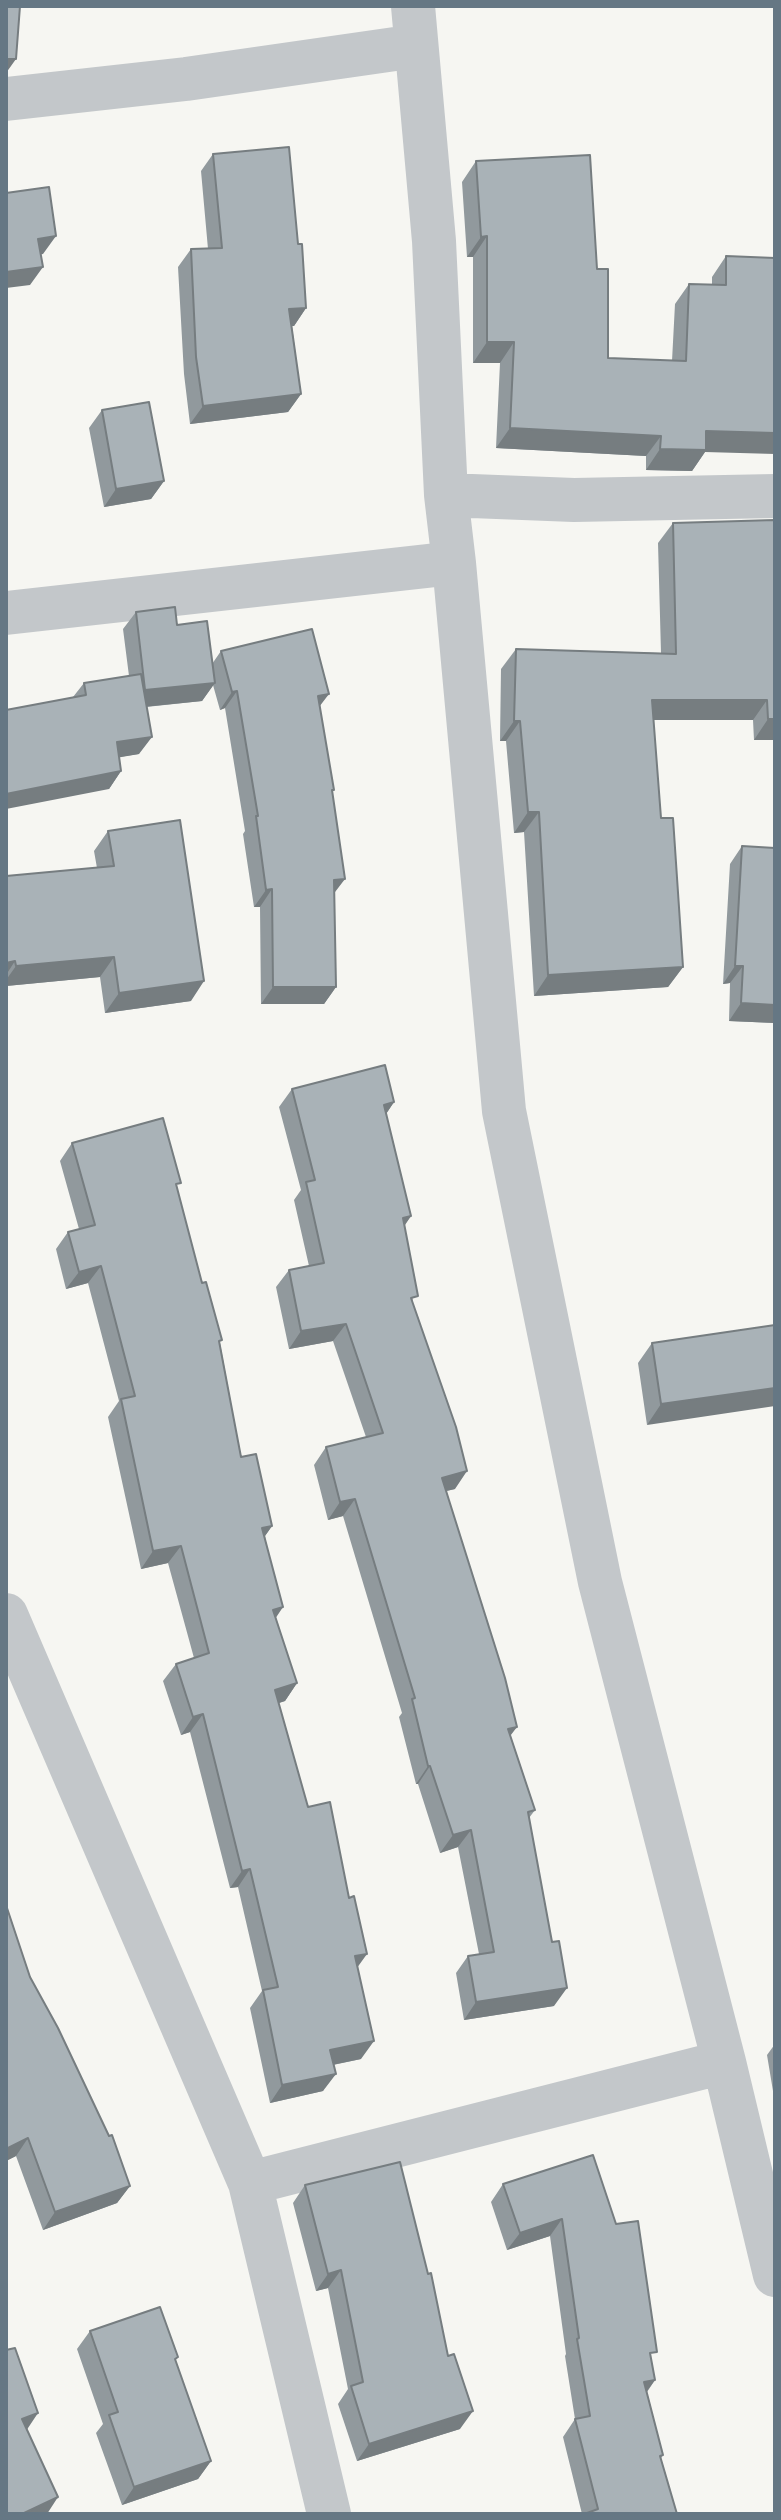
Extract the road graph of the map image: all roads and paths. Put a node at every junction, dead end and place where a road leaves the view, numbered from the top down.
1 (414, 26) edge
2 (6, 99) edge
3 (446, 495) junction
4 (775, 496) edge
5 (454, 563) junction
6 (6, 613) edge
7 (6, 1615) edge
8 (724, 2062) junction
9 (250, 2183) junction
10 (775, 2275) edge
11 (329, 2514) edge

1 - 2 street
1 - 3 street
3 - 4 street
3 - 5 street
5 - 6 street
5 - 8 street
7 - 9 street
8 - 9 street
8 - 10 street
9 - 11 street

